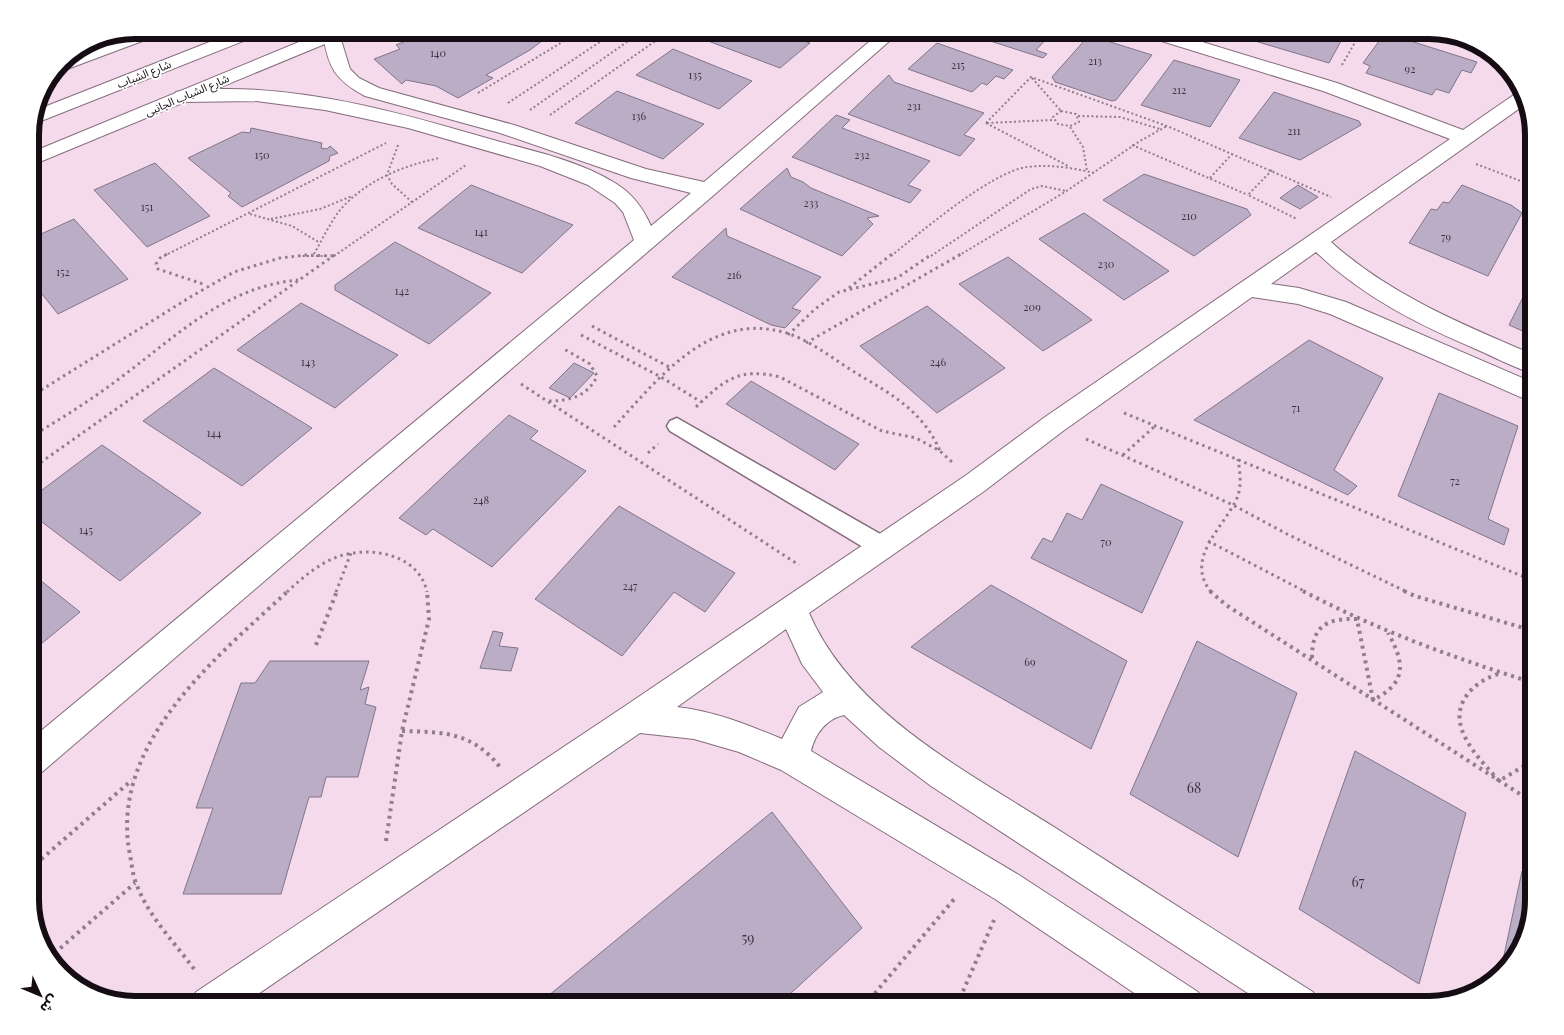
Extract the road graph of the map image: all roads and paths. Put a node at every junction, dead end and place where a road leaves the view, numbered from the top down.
1 (131, 39) edge
2 (232, 39) edge
3 (321, 39) edge
4 (337, 39) edge
5 (567, 39) edge
6 (605, 39) edge
7 (631, 39) edge
8 (658, 39) edge
9 (883, 39) edge
10 (1173, 39) edge
11 (1357, 39) edge
12 (73, 62) edge
13 (1031, 78) junction
14 (1330, 87) junction
15 (372, 92) junction
16 (183, 96) junction
17 (1519, 100) edge
18 (349, 110) junction
19 (1061, 111) junction
20 (446, 113) junction
21 (41, 115) edge
22 (1078, 116) junction
23 (1053, 120) junction
24 (481, 122) junction
25 (986, 122) junction
26 (1070, 126) junction
27 (1167, 126) junction
28 (409, 129) junction
29 (503, 129) junction
30 (1160, 130) junction
31 (523, 134) junction
32 (1453, 145) junction
33 (1132, 146) junction
34 (491, 148) junction
35 (1233, 153) junction
36 (39, 156) edge
37 (1072, 168) junction
38 (1272, 170) junction
39 (1087, 171) junction
40 (1096, 173) junction
41 (638, 174) junction
42 (387, 175) junction
43 (1210, 178) junction
44 (1525, 181) edge
45 (708, 189) junction
46 (1066, 191) junction
47 (615, 192) junction
48 (355, 194) junction
49 (1248, 195) junction
50 (412, 202) junction
51 (1359, 210) junction
52 (249, 214) junction
53 (271, 219) junction
54 (1320, 237) junction
55 (645, 241) junction
56 (320, 243) junction
57 (314, 254) junction
58 (334, 256) junction
59 (299, 280) junction
60 (206, 285) junction
61 (848, 289) junction
62 (1250, 289) junction
63 (1375, 290) junction
64 (1350, 314) junction
65 (550, 321) junction
66 (788, 334) junction
67 (806, 343) junction
68 (1525, 361) edge
69 (496, 368) junction
70 (671, 368) junction
71 (661, 377) junction
72 (1525, 390) edge
73 (39, 392) edge
74 (1090, 399) junction
75 (548, 400) junction
76 (701, 402) junction
77 (1054, 424) junction
78 (677, 426) junction
79 (1155, 426) junction
80 (614, 427) dead end
81 (39, 431) edge
82 (940, 451) junction
83 (648, 453) dead end
84 (1122, 455) junction
85 (1238, 459) junction
86 (39, 464) edge
87 (974, 484) junction
88 (1233, 505) junction
89 (1208, 541) junction
90 (881, 546) junction
91 (352, 553) junction
92 (1525, 577) edge
93 (827, 583) junction
94 (792, 608) junction
95 (1357, 619) junction
96 (1525, 628) edge
97 (1388, 632) junction
98 (316, 645) dead end
99 (1312, 658) junction
100 (1500, 673) junction
101 (1525, 680) edge
102 (851, 699) junction
103 (1373, 700) junction
104 (636, 717) junction
105 (402, 731) junction
106 (39, 753) edge
107 (793, 759) junction
108 (1525, 765) edge
109 (133, 780) junction
110 (1499, 781) junction
111 (1525, 797) edge
112 (517, 798) junction
113 (39, 861) edge
114 (978, 871) junction
115 (135, 883) junction
116 (378, 890) junction
117 (987, 936) dead end
118 (55, 953) edge
119 (208, 996) edge
120 (223, 996) edge
121 (873, 996) edge
122 (961, 996) edge
123 (1171, 996) edge
124 (1286, 996) edge

1 - 12 street
2 - 21 street, شارع الشباب
3 - 16 street, شارع الشباب الجانبى
4 - 15 street
5 - 20 path
6 - 24 path
7 - 29 path
8 - 31 path
9 - 45 street
10 - 14 street
11 - 14 path
13 - 19 path
13 - 25 path
13 - 27 path
14 - 32 street
15 - 18 street
15 - 20 street
16 - 18 street
16 - 36 street, شارع الشباب الجانبى
17 - 32 street
18 - 28 street
19 - 22 path
19 - 23 path
20 - 24 street
22 - 26 path
22 - 30 path
23 - 25 path
23 - 26 path
24 - 29 street
25 - 37 path
26 - 39 path
27 - 30 path
27 - 35 path
28 - 34 street
28 - 42 path
28 - 52 path
29 - 31 street
30 - 33 path
31 - 41 street
32 - 44 path
32 - 51 street
33 - 40 path
33 - 43 path
34 - 42 path
34 - 47 street
34 - 50 path
35 - 38 path
35 - 43 path
37 - 39 path
37 - 61 path
38 - 49 path
38 - 51 path
39 - 40 path
40 - 46 path
41 - 45 street
41 - 47 street
42 - 48 path
42 - 50 path
43 - 49 path
45 - 55 street
46 - 61 path
46 - 67 path
47 - 55 street
48 - 53 path
48 - 56 path
49 - 54 path
50 - 58 path
51 - 54 street
52 - 53 path
52 - 60 path
53 - 56 path
54 - 62 street
54 - 63 street
55 - 65 street
56 - 57 path
57 - 58 path
57 - 60 path
58 - 59 path
59 - 81 path
59 - 86 path
60 - 73 path
61 - 66 path
62 - 64 street
62 - 74 street
63 - 64 street
63 - 68 street
64 - 72 street
65 - 69 street
65 - 70 path
65 - 71 path
65 - 75 path
66 - 67 path
66 - 70 path
67 - 82 path
69 - 75 path
69 - 106 street
70 - 71 path
71 - 76 path
71 - 80 path
74 - 77 street
74 - 79 path
75 - 93 path
76 - 78 path
76 - 82 path
77 - 84 path
77 - 87 street
78 - 83 path
78 - 90 lane
79 - 84 path
79 - 85 path
82 - 87 path
84 - 88 path
85 - 88 path
85 - 92 path
87 - 90 street
88 - 89 path
88 - 96 path
89 - 95 path
89 - 99 path
90 - 93 street
91 - 98 path
91 - 105 path
91 - 109 path
93 - 94 street
94 - 102 street
94 - 104 street
95 - 97 path
95 - 99 path
95 - 103 path
97 - 100 path
97 - 103 path
99 - 103 path
100 - 101 path
100 - 110 path
102 - 107 street
102 - 124 street
103 - 110 path
104 - 107 street
104 - 112 street
105 - 112 path
105 - 116 path
107 - 114 street
108 - 110 path
109 - 113 path
109 - 115 path
110 - 111 path
112 - 116 street
114 - 121 path
114 - 123 street
115 - 118 path
115 - 119 path
116 - 120 street
117 - 122 path

